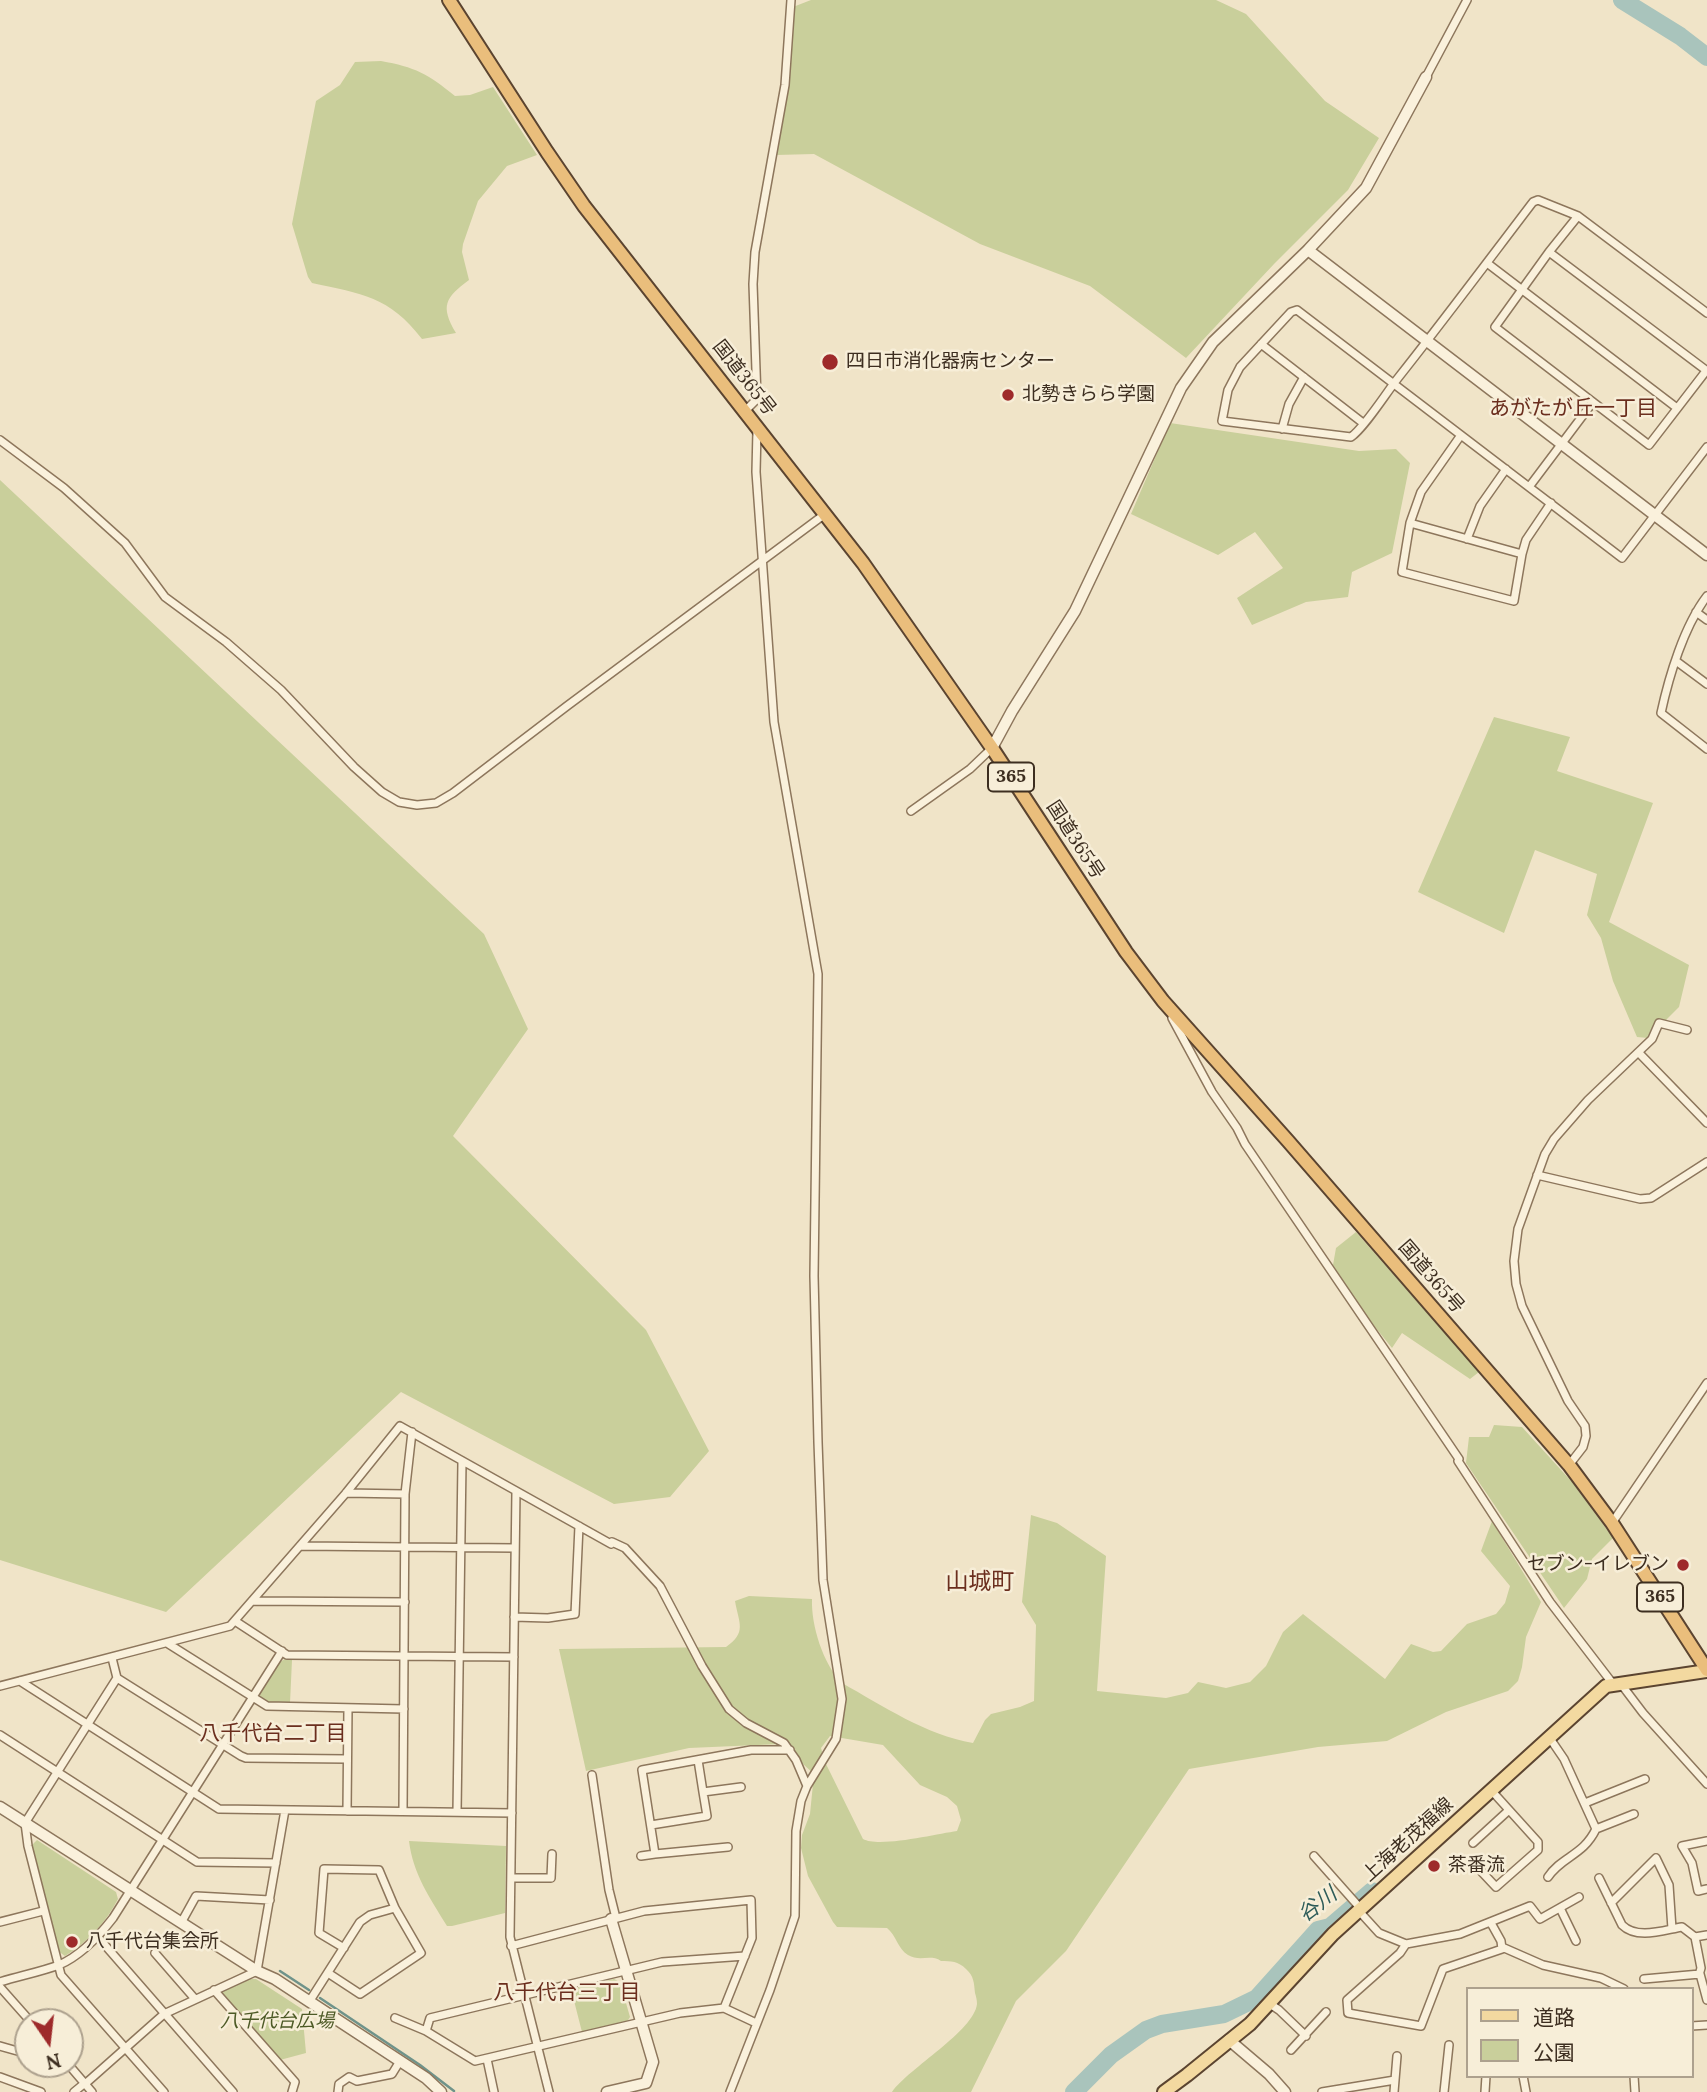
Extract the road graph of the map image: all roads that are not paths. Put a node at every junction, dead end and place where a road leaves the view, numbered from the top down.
1 (449, 0) edge
2 (791, 0) edge
3 (1467, 0) edge
4 (1426, 77) joint
5 (1578, 216) junction
6 (1308, 250) junction
7 (1549, 252) junction
8 (1487, 263) junction
9 (1522, 288) junction
10 (1707, 313) edge
11 (1427, 341) junction
12 (1261, 344) junction
13 (1707, 371) edge
14 (1304, 377) junction
15 (1394, 383) junction
16 (1593, 402) junction
17 (1677, 408) junction
18 (745, 411) junction
19 (1363, 423) junction
20 (758, 426) junction
21 (1282, 429) junction
22 (1461, 435) junction
23 (0, 440) edge
24 (1562, 444) junction
25 (1707, 447) edge
26 (1506, 469) junction
27 (1529, 487) junction
28 (1551, 503) junction
29 (826, 514) junction
30 (1656, 515) junction
31 (1410, 523) junction
32 (1467, 539) junction
33 (1522, 554) junction
34 (1707, 555) edge
35 (762, 560) junction
36 (1707, 596) edge
37 (1696, 612) junction
38 (1707, 620) edge
39 (1676, 661) junction
40 (1707, 684) edge
41 (992, 748) junction
42 (1707, 749) edge
43 (911, 811) dead end
44 (1163, 1001) junction
45 (1687, 1030) dead end
46 (1639, 1053) junction
47 (1707, 1123) edge
48 (1707, 1162) edge
49 (1537, 1175) junction
50 (1707, 1383) edge
51 (412, 1432) junction
52 (462, 1462) junction
53 (1569, 1465) junction
54 (516, 1491) junction
55 (346, 1493) junction
56 (405, 1494) junction
57 (1612, 1523) junction
58 (579, 1527) junction
59 (300, 1546) junction
60 (406, 1548) junction
61 (460, 1548) junction
62 (515, 1548) junction
63 (252, 1601) junction
64 (405, 1602) junction
65 (514, 1617) junction
66 (235, 1621) junction
67 (167, 1643) junction
68 (282, 1651) junction
69 (404, 1657) junction
70 (459, 1657) junction
71 (514, 1657) junction
72 (112, 1658) junction
73 (1707, 1671) edge
74 (117, 1678) junction
75 (20, 1681) junction
76 (1617, 1684) junction
77 (0, 1686) edge
78 (252, 1698) junction
79 (348, 1708) junction
80 (404, 1709) junction
81 (88, 1724) junction
82 (0, 1735) edge
83 (1549, 1737) junction
84 (222, 1745) junction
85 (790, 1750) junction
86 (347, 1759) junction
87 (698, 1760) junction
88 (57, 1772) junction
89 (592, 1775) dead end
90 (1645, 1779) dead end
91 (1707, 1784) edge
92 (807, 1786) junction
93 (741, 1787) dead end
94 (1491, 1790) junction
95 (192, 1792) junction
96 (703, 1792) junction
97 (1585, 1804) junction
98 (0, 1807) edge
99 (285, 1810) junction
100 (1509, 1810) junction
101 (347, 1811) junction
102 (403, 1811) junction
103 (457, 1812) junction
104 (512, 1813) junction
105 (1634, 1814) dead end
106 (25, 1823) junction
107 (650, 1825) junction
108 (1596, 1829) junction
109 (162, 1839) junction
110 (1707, 1841) edge
111 (1473, 1843) dead end
112 (728, 1847) dead end
113 (552, 1854) dead end
114 (654, 1854) junction
115 (642, 1856) dead end
116 (1314, 1856) dead end
117 (276, 1863) junction
118 (1480, 1870) dead end
119 (1548, 1877) dead end
120 (511, 1878) junction
121 (1599, 1878) dead end
122 (1707, 1889) edge
123 (130, 1890) junction
124 (1579, 1897) dead end
125 (270, 1900) junction
126 (1611, 1902) junction
127 (1358, 1907) junction
128 (395, 1908) junction
129 (1560, 1908) junction
130 (43, 1911) junction
131 (613, 1918) junction
132 (0, 1922) edge
133 (181, 1923) junction
134 (1491, 1923) junction
135 (1671, 1929) junction
136 (1707, 1935) edge
137 (97, 1936) junction
138 (1695, 1937) junction
139 (1576, 1941) dead end
140 (1406, 1944) junction
141 (511, 1946) junction
142 (1502, 1947) junction
143 (344, 1948) junction
144 (155, 1953) dead end
145 (745, 1955) junction
146 (58, 1965) junction
147 (257, 1971) junction
148 (626, 1971) junction
149 (328, 1973) junction
150 (1699, 1975) junction
151 (1644, 1979) dead end
152 (0, 1984) edge
153 (1620, 1987) edge
154 (214, 1990) junction
155 (524, 1996) junction
156 (195, 1999) junction
157 (1707, 2000) edge
158 (309, 2002) junction
159 (1270, 2004) junction
160 (20, 2008) edge
161 (724, 2008) junction
162 (1326, 2012) dead end
163 (164, 2014) junction
164 (395, 2018) dead end
165 (641, 2023) junction
166 (756, 2023) junction
167 (426, 2031) junction
168 (1306, 2036) junction
169 (1229, 2040) junction
170 (1449, 2045) dead end
171 (537, 2047) junction
172 (126, 2049) junction
173 (1291, 2050) dead end
174 (1397, 2056) dead end
175 (486, 2059) junction
176 (400, 2061) junction
177 (0, 2077) edge
178 (80, 2078) edge
179 (1395, 2080) junction
180 (85, 2084) junction
181 (41, 2092) edge
182 (74, 2092) edge
183 (92, 2092) edge
184 (163, 2092) edge
185 (232, 2092) edge
186 (292, 2092) edge
187 (338, 2092) edge
188 (441, 2092) edge
189 (494, 2092) edge
190 (549, 2092) edge
191 (607, 2092) edge
192 (730, 2092) edge
193 (1164, 2092) edge
194 (1285, 2092) edge
195 (1322, 2092) edge
196 (1394, 2092) edge
197 (1444, 2092) edge

1 - 18 highway, 国道365号 / 365
2 - 18 street
3 - 4 street
4 - 6 street
5 - 7 street
5 - 8 street
5 - 10 street
6 - 11 street
6 - 41 street
7 - 9 street
7 - 13 street
8 - 9 street
8 - 11 street
9 - 16 street
9 - 17 street
11 - 15 street
11 - 24 street
12 - 14 street
12 - 15 street
12 - 21 street
13 - 17 street
14 - 19 street
14 - 21 street
15 - 19 street
15 - 22 street
16 - 17 street
16 - 24 street
18 - 20 highway, 国道365号 / 365
19 - 21 street
20 - 29 highway, 国道365号 / 365
20 - 35 street
22 - 26 street
22 - 31 street
23 - 35 street
24 - 27 street
24 - 30 street
25 - 30 street
26 - 27 street
26 - 32 street
27 - 28 street
28 - 30 street
28 - 33 street
29 - 35 street
29 - 41 highway, 国道365号 / 365
30 - 34 street
31 - 32 street
31 - 33 street
32 - 33 street
35 - 92 street
36 - 37 street
37 - 38 street
37 - 39 street
39 - 40 street
39 - 42 street
41 - 43 street
41 - 44 highway, 国道365号 / 365
44 - 53 highway, 国道365号 / 365
44 - 76 street
45 - 46 street
46 - 47 street
46 - 49 street
48 - 49 street
49 - 53 street
50 - 57 street
51 - 52 street
51 - 55 street
51 - 56 street
52 - 54 street
52 - 61 street
53 - 57 highway, 国道365号 / 365
54 - 58 street
54 - 62 street
55 - 56 street
55 - 59 street
56 - 60 street
57 - 73 highway, 国道365号 / 365
58 - 65 street
58 - 85 street
59 - 60 street
59 - 63 street
60 - 61 street
60 - 64 street
61 - 62 street
61 - 70 street
62 - 65 street
63 - 64 street
63 - 66 street
64 - 69 street
65 - 71 street
66 - 67 street
66 - 68 street
67 - 72 street
67 - 78 street
68 - 69 street
68 - 78 street
69 - 70 street
69 - 80 street
70 - 71 street
70 - 103 street
71 - 104 street
72 - 74 street
72 - 75 street
73 - 76 main road, 上海老茂福線
74 - 81 street
74 - 84 street
75 - 77 street
75 - 81 street
76 - 83 main road, 上海老茂福線
76 - 91 street
78 - 79 street
78 - 84 street
79 - 80 street
79 - 86 street
80 - 102 street
81 - 88 street
81 - 95 street
82 - 88 street
83 - 94 main road, 上海老茂福線
83 - 97 street
84 - 86 street
84 - 95 street
85 - 87 street
85 - 92 street
86 - 101 street
87 - 96 street
87 - 107 street
88 - 106 street
88 - 109 street
89 - 131 street
90 - 97 street
92 - 166 street
93 - 96 street
94 - 100 street
94 - 127 main road, 上海老茂福線
95 - 99 street
95 - 109 street
96 - 107 street
97 - 108 street
98 - 106 street
99 - 101 street
99 - 117 street
100 - 111 street
100 - 118 street
101 - 102 street
102 - 103 street
103 - 104 street
104 - 120 street
105 - 108 street
106 - 123 street
106 - 130 street
107 - 114 street
108 - 119 street
109 - 117 street
109 - 123 street
110 - 122 street
112 - 114 street
113 - 120 street
114 - 115 street
116 - 127 street
117 - 125 street
120 - 141 street
121 - 126 street
123 - 133 street
123 - 137 street
124 - 129 street
125 - 133 street
125 - 147 street
126 - 135 street
126 - 135 street
127 - 140 street
127 - 159 main road, 上海老茂福線
128 - 143 street
128 - 143 street
128 - 149 street
129 - 134 street
129 - 139 street
130 - 132 street
130 - 146 street
131 - 141 street
131 - 145 street
131 - 148 street
133 - 147 street
134 - 140 street
134 - 142 street
135 - 138 street
136 - 138 street
137 - 146 street
137 - 163 street
138 - 150 street
140 - 142 street
141 - 155 street
142 - 153 street
143 - 149 street
144 - 156 street
145 - 148 street
145 - 161 street
146 - 152 street
146 - 172 street
147 - 154 street
147 - 158 street
148 - 155 street
148 - 165 street
149 - 158 street
150 - 151 street
150 - 157 street
152 - 160 street
154 - 156 street
154 - 186 street
155 - 167 street
155 - 171 street
156 - 163 street
158 - 176 street
159 - 168 street
159 - 169 main road, 上海老茂福線
161 - 165 street
161 - 166 street
162 - 168 street
163 - 172 street
163 - 185 street
164 - 167 street
165 - 171 street
165 - 191 street
166 - 192 street
167 - 175 street
168 - 173 street
169 - 193 main road, 上海老茂福線
169 - 194 street
170 - 197 street
171 - 175 street
171 - 190 street
172 - 180 street
172 - 184 street
174 - 179 street
175 - 189 street
176 - 187 street
176 - 188 street
177 - 181 street
178 - 180 street
179 - 195 street
179 - 196 street
180 - 182 street
180 - 183 street

